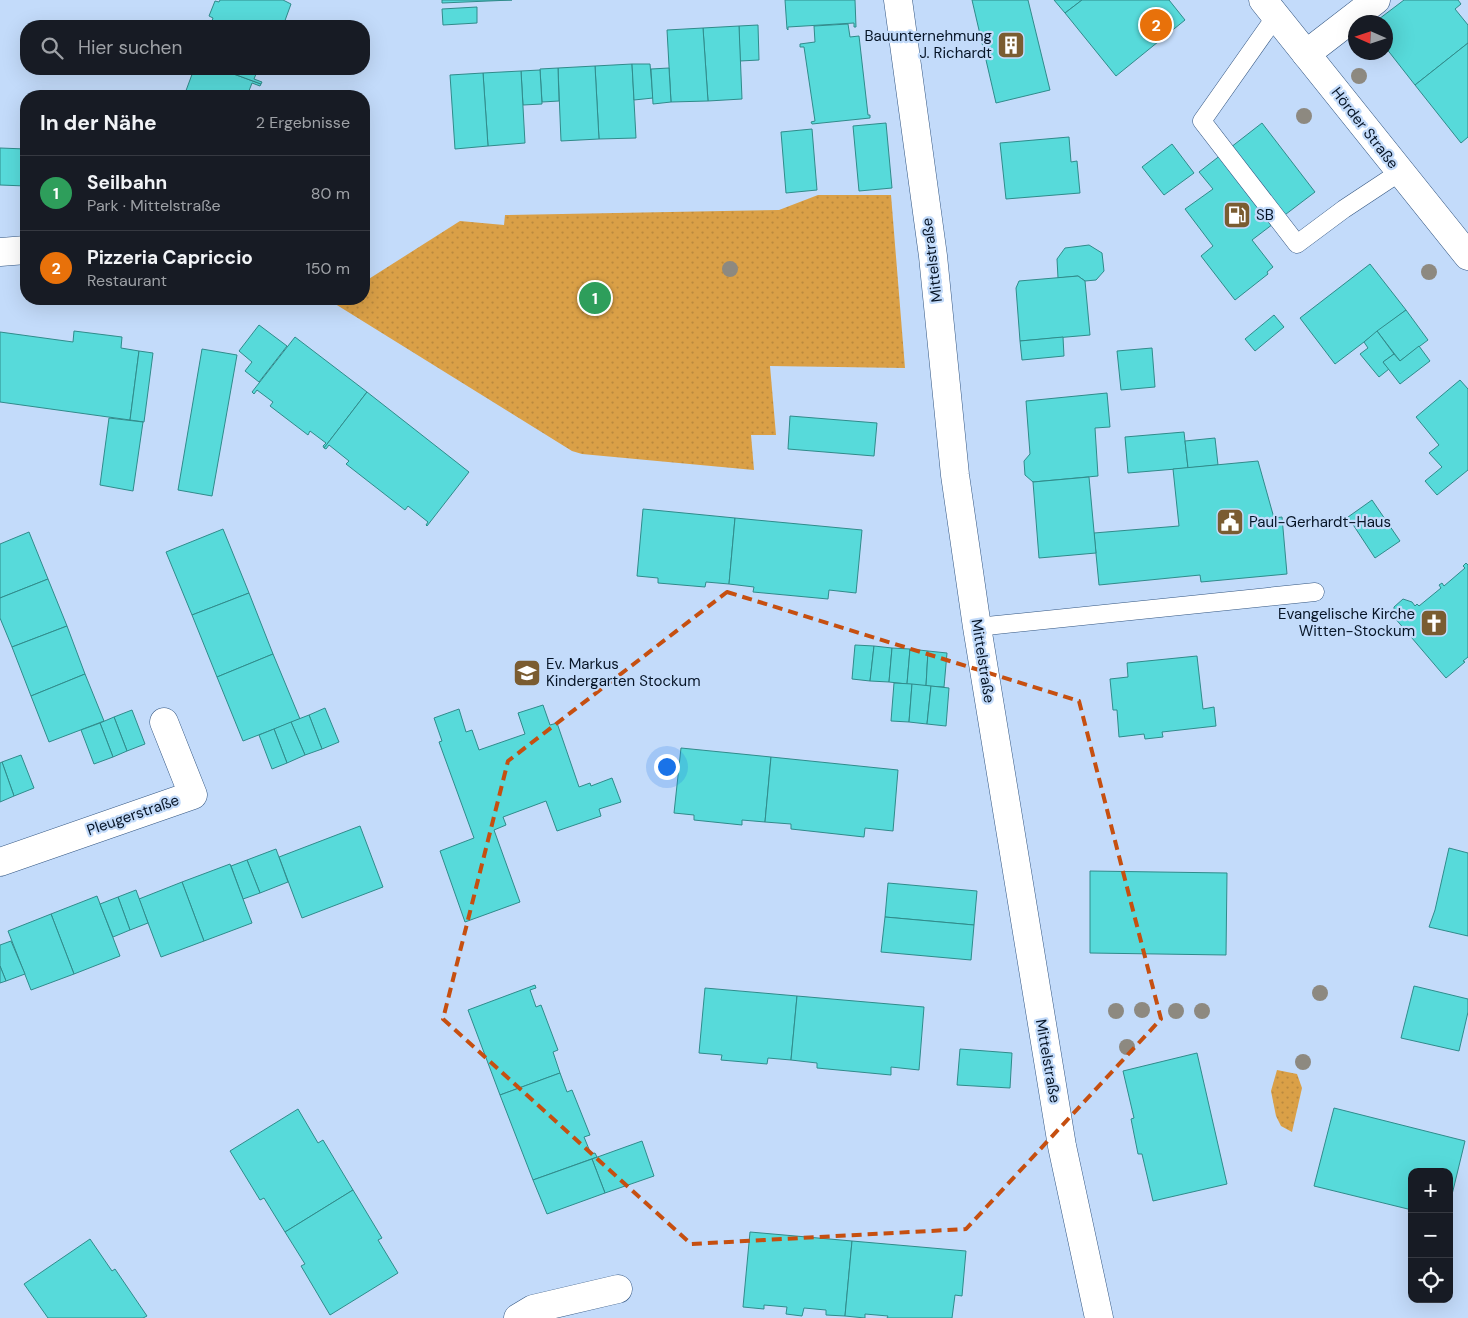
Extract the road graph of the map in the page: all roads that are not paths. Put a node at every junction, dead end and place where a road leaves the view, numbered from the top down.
1 (898, 0) edge
2 (1376, 0) edge
3 (1269, 8) edge
4 (1306, 54) junction
5 (1400, 172) junction
6 (20, 250) edge
7 (0, 252) edge
8 (1468, 256) edge
9 (1315, 592) dead end
10 (977, 627) junction
11 (164, 722) dead end
12 (0, 862) edge
13 (618, 1289) dead end
14 (518, 1318) edge
15 (1099, 1318) edge

1 - 10 street, Mittelstraße
2 - 4 street
3 - 4 street, Hörder Straße
3 - 5 lane
4 - 5 street, Hörder Straße
5 - 8 street, Hörder Straße
6 - 7 street
9 - 10 lane
10 - 15 street, Mittelstraße
11 - 12 street, Pleugerstraße
13 - 14 street

